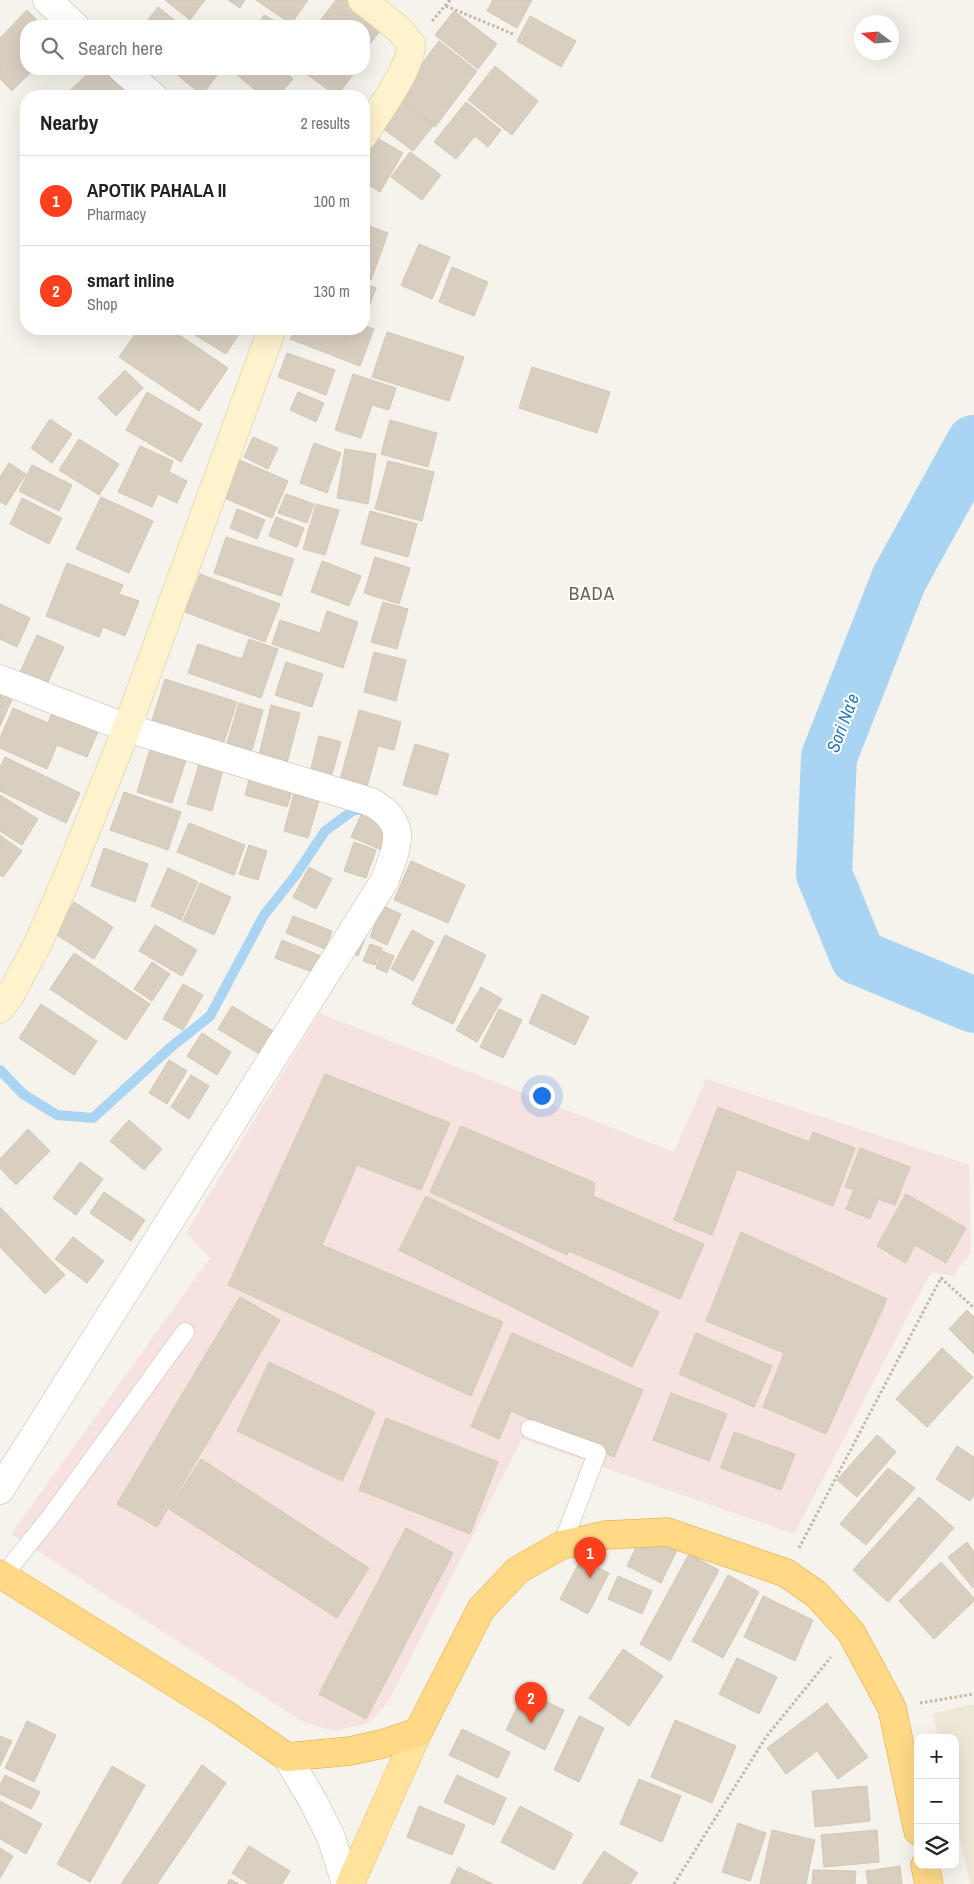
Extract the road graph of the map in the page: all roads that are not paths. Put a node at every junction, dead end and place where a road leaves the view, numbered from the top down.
1 (46, 0) edge
2 (362, 0) edge
3 (69, 20) edge
4 (129, 75) edge
5 (145, 90) edge
6 (370, 125) edge
7 (270, 335) edge
8 (0, 679) edge
9 (127, 728) junction
10 (0, 1009) edge
11 (185, 1332) dead end
12 (530, 1429) dead end
13 (0, 1490) edge
14 (562, 1545) junction
15 (2, 1575) edge
16 (418, 1732) junction
17 (287, 1757) junction
18 (917, 1824) edge
19 (926, 1869) edge
20 (346, 1884) edge
21 (350, 1884) edge
22 (929, 1884) edge

1 - 3 street
2 - 6 main road
4 - 5 street
7 - 9 main road
8 - 9 street
9 - 10 main road
9 - 13 street
11 - 15 lane
12 - 14 lane
14 - 16 highway
14 - 18 highway
15 - 17 highway
16 - 17 highway
16 - 21 main road
17 - 20 street
19 - 22 highway

